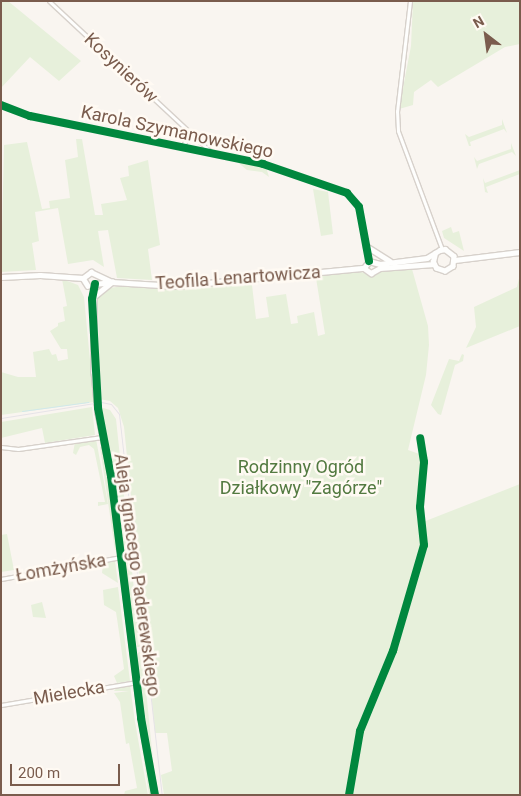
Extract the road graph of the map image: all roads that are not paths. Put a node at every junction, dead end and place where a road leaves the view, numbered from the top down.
1 (49, 1) edge
2 (410, 1) edge
3 (1, 105) edge
4 (189, 133) junction
5 (182, 148) junction
6 (214, 155) junction
7 (366, 246) junction
8 (442, 249) junction
9 (520, 252) edge
10 (435, 254) junction
11 (455, 260) junction
12 (369, 261) junction
13 (391, 262) junction
14 (434, 264) junction
15 (375, 266) junction
16 (364, 268) junction
17 (97, 276) junction
18 (1, 277) edge
19 (83, 278) junction
20 (112, 282) junction
21 (92, 285) junction
22 (92, 299) junction
23 (102, 437) junction
24 (1, 447) edge
25 (121, 557) junction
26 (1, 579) edge
27 (137, 682) junction
28 (1, 705) edge
29 (155, 795) edge

1 - 4 street, Kosynierów
2 - 8 street
3 - 5 street, Karola Szymanowskiego
4 - 5 street
4 - 6 street, Kosynierów
5 - 6 street, Karola Szymanowskiego
6 - 7 street, Karola Szymanowskiego
7 - 12 street, Karola Szymanowskiego
7 - 13 street
8 - 10 street
8 - 11 street
9 - 11 street
10 - 13 street
10 - 14 street
11 - 14 street
12 - 15 street
12 - 16 street
13 - 15 street
14 - 15 street
15 - 16 street, Teofila Lenartowicza
16 - 20 street, Teofila Lenartowicza
17 - 19 street
17 - 20 street, Teofila Lenartowicza
17 - 21 street
18 - 19 street
19 - 21 street, Aleja Ignacego Paderewskiego
20 - 21 street, Teofila Lenartowicza
20 - 22 street
21 - 22 street, Aleja Ignacego Paderewskiego
22 - 23 street, Aleja Ignacego Paderewskiego
23 - 24 street
23 - 25 street, Aleja Ignacego Paderewskiego
25 - 26 street, Łomżyńska
25 - 27 street, Aleja Ignacego Paderewskiego
27 - 28 street, Mielecka
27 - 29 street, Aleja Ignacego Paderewskiego

